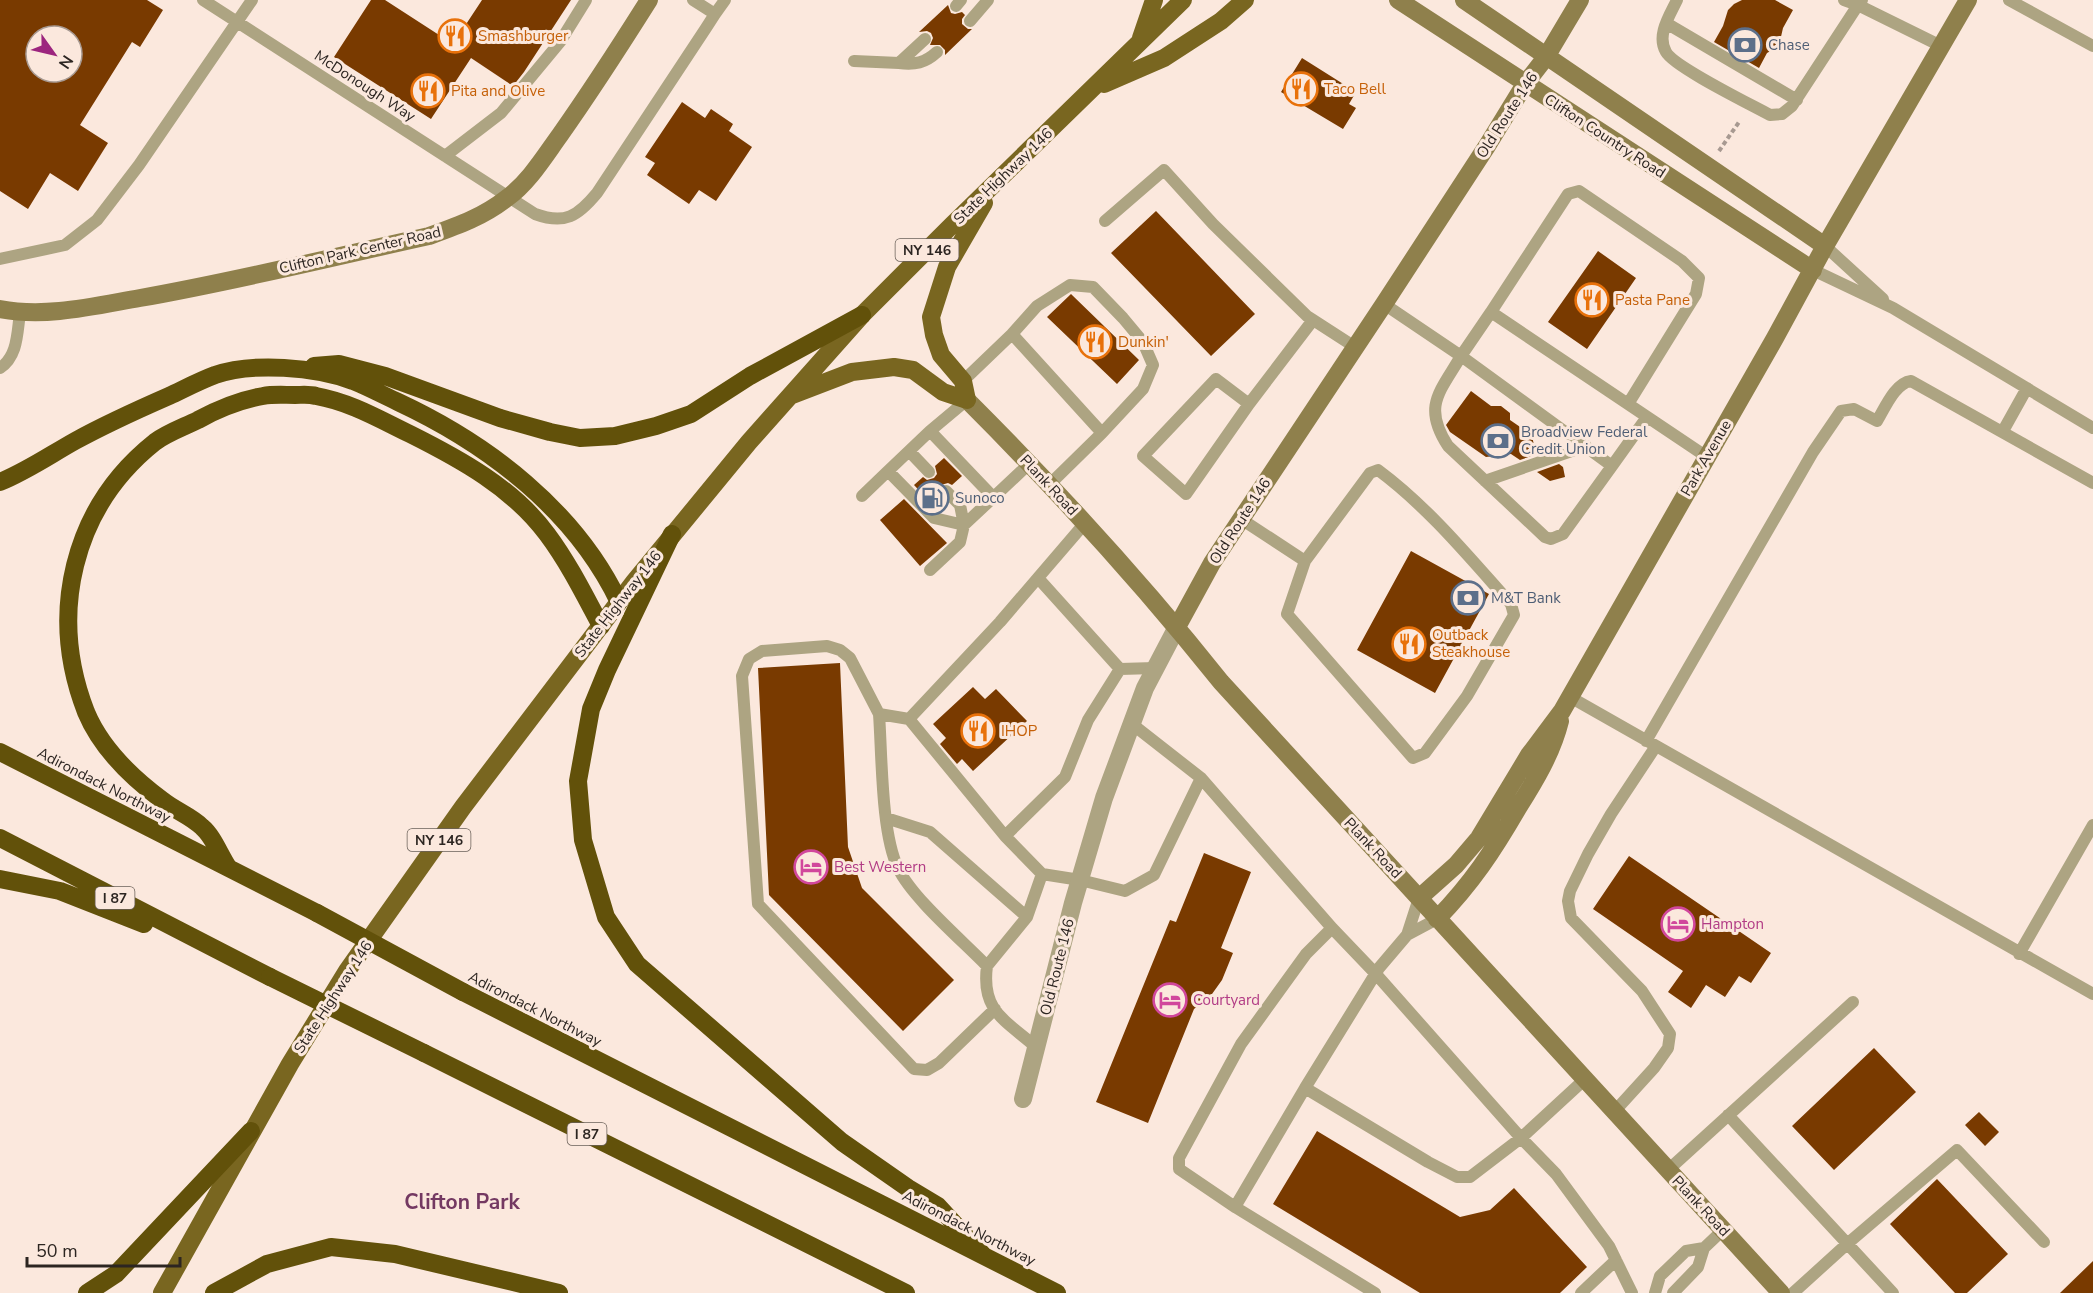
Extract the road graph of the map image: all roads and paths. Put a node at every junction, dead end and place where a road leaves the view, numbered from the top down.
1 (203, 0) edge
2 (252, 0) edge
3 (586, 0) edge
4 (649, 0) edge
5 (693, 0) edge
6 (725, 0) edge
7 (988, 0) edge
8 (1154, 0) edge
9 (1183, 0) edge
10 (1245, 0) edge
11 (1398, 0) edge
12 (1464, 0) edge
13 (1580, 0) edge
14 (1677, 0) edge
15 (1844, 0) edge
16 (1968, 0) edge
17 (2009, 0) edge
18 (1860, 3) edge
19 (715, 14) junction
20 (970, 21) dead end
21 (237, 22) junction
22 (1666, 23) junction
23 (925, 39) dead end
24 (1140, 42) junction
25 (1941, 46) junction
26 (2093, 46) edge
27 (937, 52) dead end
28 (1546, 57) junction
29 (854, 61) dead end
30 (899, 63) junction
31 (1525, 84) junction
32 (1094, 88) junction
33 (1797, 100) junction
34 (1739, 122) dead end
35 (1719, 152) dead end
36 (445, 156) junction
37 (994, 186) junction
38 (510, 197) junction
39 (1105, 221) dead end
40 (1825, 246) junction
41 (0, 259) edge
42 (1813, 270) junction
43 (1384, 304) junction
44 (1893, 308) junction
45 (0, 309) edge
46 (1491, 312) junction
47 (20, 313) junction
48 (862, 315) junction
49 (1313, 320) junction
50 (1012, 334) junction
51 (1355, 347) junction
52 (1461, 356) junction
53 (0, 368) edge
54 (296, 368) junction
55 (963, 381) junction
56 (2027, 388) junction
57 (787, 397) junction
58 (967, 400) junction
59 (1249, 404) junction
60 (1628, 404) junction
61 (1647, 417) junction
62 (2093, 428) edge
63 (930, 431) junction
64 (2003, 431) junction
65 (1102, 433) junction
66 (1586, 446) junction
67 (909, 451) junction
68 (1707, 457) junction
69 (1030, 463) junction
70 (1612, 466) junction
71 (888, 471) junction
72 (928, 472) dead end
73 (1485, 481) junction
74 (0, 482) edge
75 (2093, 483) edge
76 (1050, 484) junction
77 (946, 490) dead end
78 (862, 496) dead end
79 (993, 497) junction
80 (1241, 519) junction
81 (1085, 524) junction
82 (964, 525) junction
83 (672, 534) junction
84 (1305, 561) junction
85 (930, 570) dead end
86 (1038, 578) junction
87 (619, 602) junction
88 (601, 626) junction
89 (1177, 627) junction
90 (1155, 668) junction
91 (1120, 669) junction
92 (1566, 704) junction
93 (879, 714) junction
94 (909, 719) junction
95 (1132, 724) junction
96 (1651, 744) junction
97 (0, 752) edge
98 (1201, 778) junction
99 (886, 818) junction
100 (2093, 825) edge
101 (1005, 836) junction
102 (0, 838) edge
103 (228, 867) junction
104 (1042, 874) junction
105 (0, 879) edge
106 (1080, 880) junction
107 (1419, 898) junction
108 (1027, 917) junction
109 (1437, 919) junction
110 (1332, 928) junction
111 (1407, 935) junction
112 (2019, 954) junction
113 (231, 958) junction
114 (987, 966) junction
115 (1375, 973) junction
116 (2093, 994) edge
117 (1853, 1002) dead end
118 (995, 1009) junction
119 (1036, 1047) junction
120 (1584, 1080) junction
121 (1305, 1088) junction
122 (1023, 1099) dead end
123 (1614, 1112) junction
124 (1728, 1115) junction
125 (252, 1131) junction
126 (1521, 1138) junction
127 (1667, 1171) junction
128 (1235, 1207) junction
129 (1723, 1230) junction
130 (2044, 1242) dead end
131 (1847, 1244) junction
132 (1704, 1248) junction
133 (984, 1256) junction
134 (1616, 1260) junction
135 (87, 1293) edge
136 (162, 1293) edge
137 (214, 1293) edge
138 (559, 1293) edge
139 (906, 1293) edge
140 (1057, 1293) edge
141 (1375, 1293) edge
142 (1581, 1293) edge
143 (1632, 1293) edge
144 (1659, 1293) edge
145 (1673, 1293) edge
146 (1781, 1293) edge
147 (1793, 1293) edge
148 (1893, 1293) edge

1 - 21 lane, McDonough Way
2 - 21 lane
3 - 36 lane
4 - 38 street, Clifton Park Center Road
5 - 19 lane
6 - 19 lane, McDonough Way
7 - 20 lane
8 - 24 main road
9 - 24 main road, State Highway 146 / NY 146
10 - 32 main road
11 - 31 street, Clifton Country Road
12 - 28 street, Clifton Country Road
13 - 28 street, Old Route 146
14 - 22 lane
15 - 18 lane
16 - 25 street, Park Avenue
17 - 26 lane
18 - 25 lane
18 - 33 lane
19 - 38 lane, McDonough Way
21 - 36 lane, McDonough Way
21 - 41 lane
22 - 33 lane
22 - 33 lane
23 - 30 lane
24 - 32 main road, State Highway 146 / NY 146
25 - 40 street, Park Avenue
27 - 30 lane
28 - 31 street, Old Route 146
28 - 40 street, Clifton Country Road
29 - 30 lane
31 - 42 street, Clifton Country Road
31 - 43 street, Old Route 146
32 - 37 main road, State Highway 146 / NY 146
34 - 35 path
36 - 38 lane, McDonough Way
37 - 48 main road, State Highway 146 / NY 146
37 - 55 main road
38 - 47 street, Clifton Park Center Road
39 - 49 lane
40 - 42 street, Park Avenue
40 - 44 lane
42 - 44 lane
42 - 68 street, Park Avenue
43 - 51 street, Old Route 146
43 - 52 lane
44 - 56 lane
45 - 47 street, Clifton Park Center Road
46 - 52 lane
46 - 60 lane
46 - 60 lane
47 - 53 lane
48 - 54 highway
48 - 57 main road, State Highway 146 / NY 146
49 - 51 lane
49 - 59 lane
50 - 55 lane
50 - 65 lane
50 - 65 lane
51 - 80 street, Old Route 146
52 - 66 lane
52 - 73 lane
54 - 74 highway
54 - 87 highway
55 - 58 main road
56 - 62 lane
56 - 64 lane
57 - 58 main road
57 - 83 main road, State Highway 146 / NY 146
58 - 63 lane
58 - 69 street, Plank Road
59 - 59 lane
60 - 61 lane
61 - 68 lane
61 - 70 lane
63 - 67 lane
63 - 79 lane
64 - 75 lane
64 - 96 lane
65 - 76 lane
66 - 70 lane
66 - 73 lane
67 - 71 lane
67 - 72 lane
68 - 92 street, Park Avenue
69 - 76 street, Plank Road
69 - 79 lane
70 - 73 lane
71 - 78 lane
71 - 82 lane
76 - 81 street, Plank Road
77 - 82 lane
79 - 82 lane
80 - 84 lane
80 - 89 street, Old Route 146
81 - 86 lane
81 - 89 street, Plank Road
82 - 85 lane
83 - 87 main road, State Highway 146 / NY 146
83 - 133 highway
84 - 84 lane
86 - 91 lane
86 - 94 lane
87 - 88 main road, State Highway 146 / NY 146
88 - 103 highway
88 - 125 main road, State Highway 146 / NY 146
89 - 90 street, Old Route 146
89 - 107 street, Plank Road
90 - 91 lane
90 - 95 street, Old Route 146
91 - 101 lane
92 - 96 lane
92 - 107 street, Park Avenue
92 - 109 street
93 - 94 lane
93 - 99 lane
93 - 118 lane
94 - 101 lane
95 - 98 lane
95 - 106 street, Old Route 146
96 - 112 lane
96 - 123 lane
97 - 103 highway, Adirondack Northway
98 - 106 lane
98 - 110 lane
99 - 108 lane
99 - 114 lane
100 - 112 lane
101 - 104 lane
102 - 113 highway, I 87
103 - 133 highway, Adirondack Northway, bridge
104 - 106 lane
104 - 108 lane
105 - 113 highway
106 - 119 street, Old Route 146
107 - 109 street, Plank Road
107 - 111 lane
108 - 114 lane
109 - 111 lane
109 - 120 street, Plank Road
110 - 115 lane
110 - 128 lane
111 - 115 lane
112 - 116 lane
113 - 139 highway, I 87, bridge
114 - 118 lane
115 - 121 lane
115 - 126 lane
117 - 124 lane
118 - 119 lane
119 - 122 street, Old Route 146
120 - 123 street, Plank Road
120 - 126 lane
121 - 126 lane
121 - 128 lane
123 - 127 street, Plank Road
124 - 127 lane
124 - 131 lane
125 - 135 highway
125 - 136 main road, State Highway 146 / NY 146
126 - 134 lane
127 - 129 street, Plank Road
128 - 141 lane
129 - 132 lane
129 - 146 street, Plank Road
130 - 131 lane
131 - 147 lane
131 - 148 lane
132 - 144 lane
132 - 145 lane
133 - 140 highway, Adirondack Northway
134 - 142 lane
134 - 143 lane
137 - 138 highway

